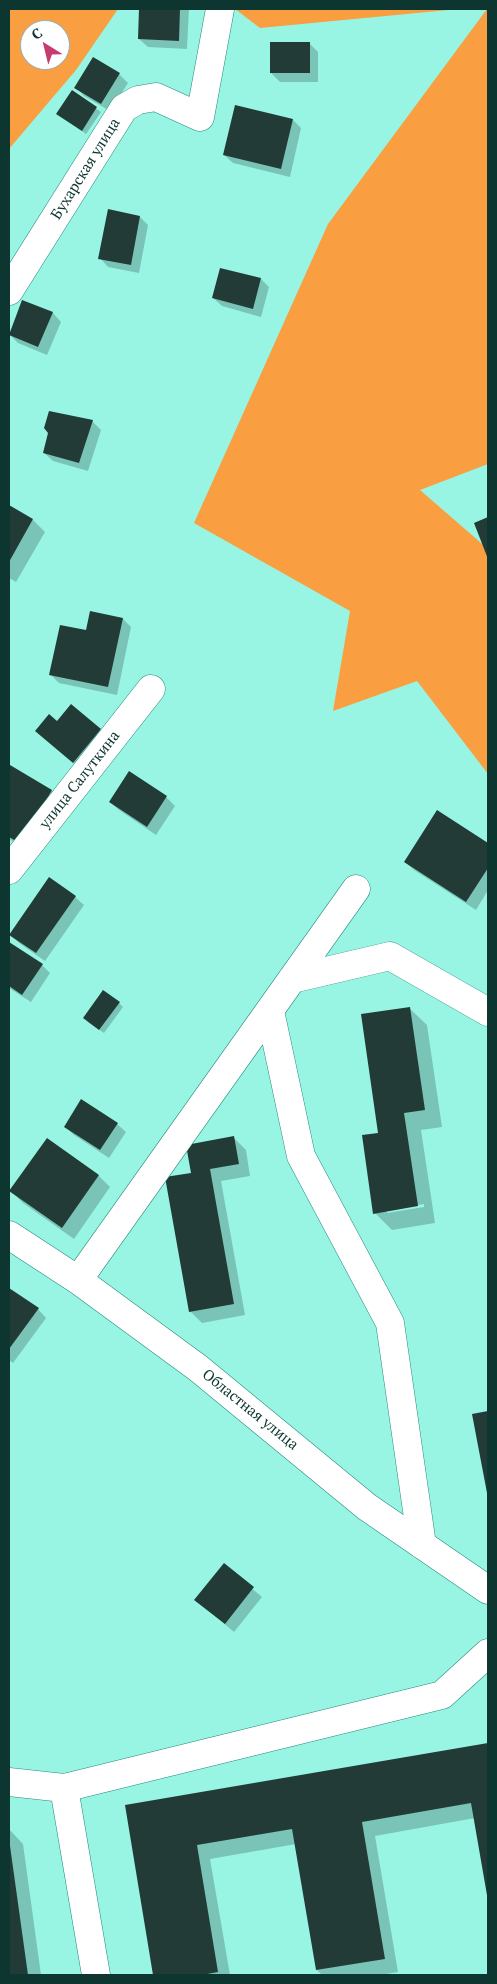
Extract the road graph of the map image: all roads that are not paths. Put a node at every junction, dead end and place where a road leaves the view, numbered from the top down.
1 (220, 9) edge
2 (9, 291) edge
3 (151, 690) dead end
4 (9, 870) edge
5 (356, 889) dead end
6 (292, 979) junction
7 (270, 1011) junction
8 (488, 1012) edge
9 (9, 1235) edge
10 (78, 1280) junction
11 (422, 1544) junction
12 (488, 1590) edge
13 (488, 1653) edge
14 (9, 1782) edge
15 (64, 1788) junction
16 (96, 1975) edge

1 - 2 street, Бухарская улица
3 - 4 street, улица Салуткина
5 - 6 street
6 - 7 street
6 - 8 street
7 - 10 street
7 - 11 street
9 - 10 street, Областная улица
10 - 11 street, Областная улица
11 - 12 street, Областная улица
13 - 15 street
14 - 15 street
15 - 16 street

